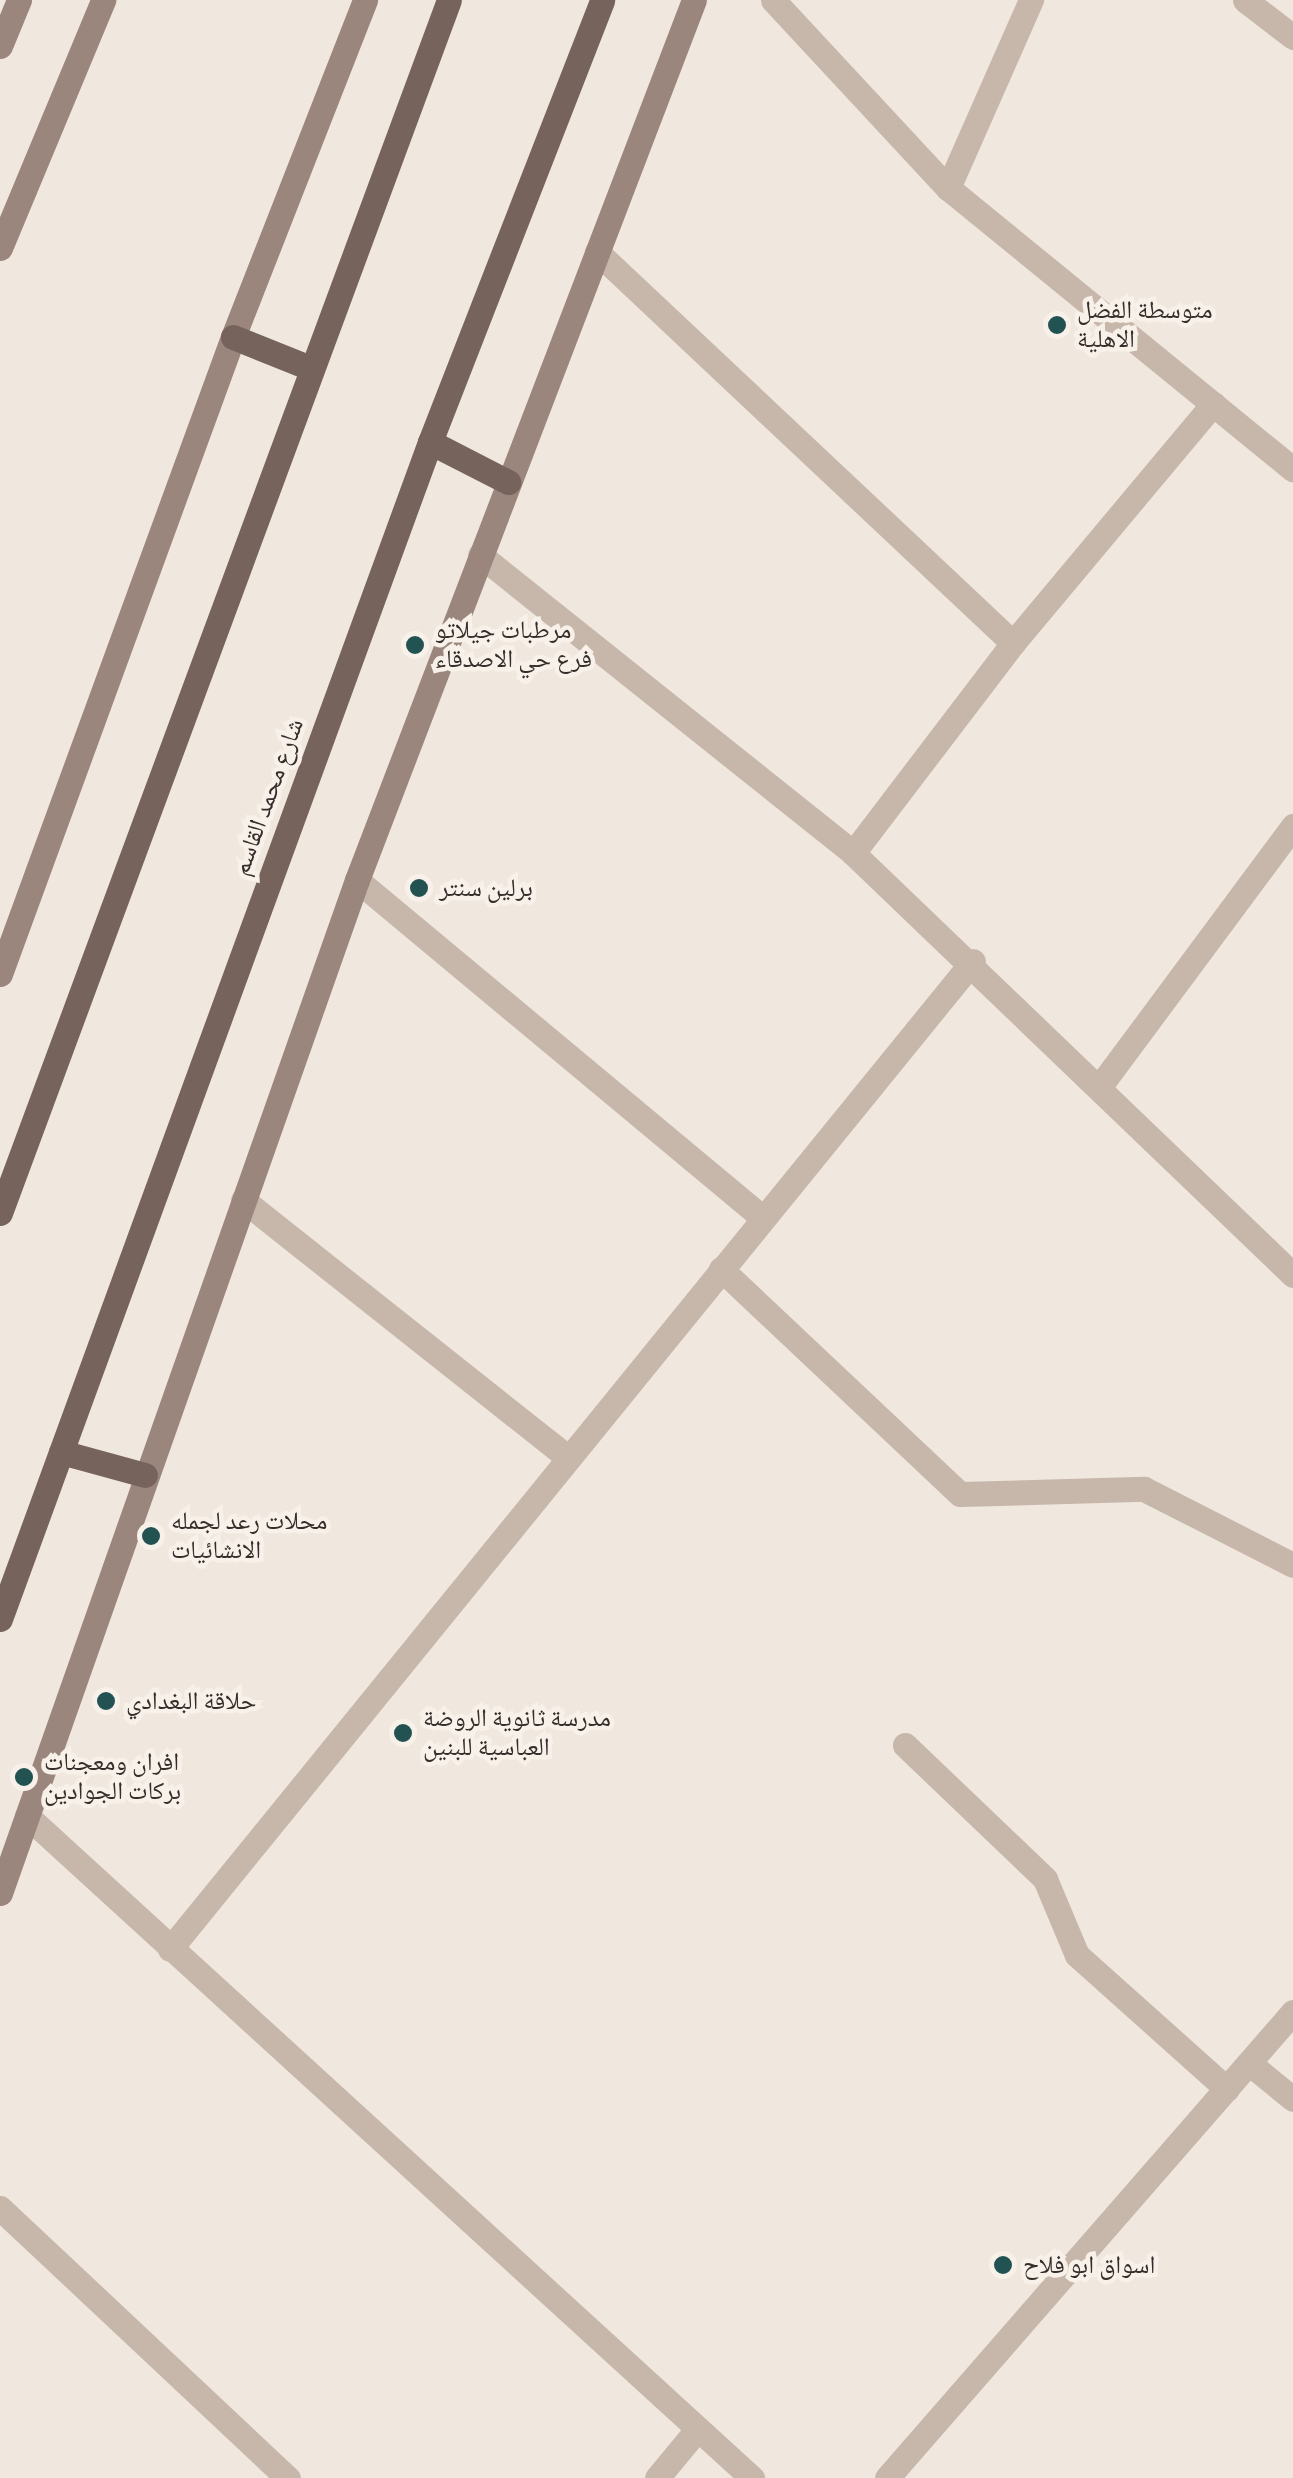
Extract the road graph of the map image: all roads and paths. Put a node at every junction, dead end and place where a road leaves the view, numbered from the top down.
1 (19, 0) edge
2 (102, 0) edge
3 (365, 0) edge
4 (449, 0) edge
5 (602, 0) edge
6 (694, 0) edge
7 (774, 0) edge
8 (1030, 0) edge
9 (1245, 0) edge
10 (1293, 37) edge
11 (0, 46) edge
12 (948, 188) junction
13 (0, 248) edge
14 (596, 252) junction
15 (233, 338) junction
16 (310, 368) junction
17 (1214, 404) junction
18 (430, 442) junction
19 (1293, 468) edge
20 (508, 482) junction
21 (480, 555) junction
22 (1014, 643) junction
23 (1293, 826) edge
24 (853, 854) junction
25 (358, 880) junction
26 (973, 962) junction
27 (0, 974) edge
28 (1100, 1086) junction
29 (243, 1200) junction
30 (0, 1213) edge
31 (764, 1218) junction
32 (722, 1269) junction
33 (1293, 1274) edge
34 (61, 1452) junction
35 (567, 1458) junction
36 (146, 1475) junction
37 (1293, 1565) edge
38 (0, 1618) edge
39 (904, 1745) dead end
40 (27, 1816) junction
41 (0, 1894) edge
42 (170, 1948) junction
43 (1293, 2012) edge
44 (1249, 2062) junction
45 (1226, 2089) junction
46 (1293, 2099) edge
47 (0, 2208) edge
48 (695, 2432) junction
49 (288, 2478) edge
50 (657, 2478) edge
51 (752, 2478) edge
52 (887, 2478) edge

1 - 11 main road
2 - 13 main road
3 - 15 main road
4 - 16 main road
5 - 18 main road, شارع محمد القاسم
6 - 14 main road
7 - 12 street
8 - 12 street
9 - 10 street
12 - 17 street
14 - 20 main road
14 - 22 street
15 - 16 main road
15 - 27 main road
16 - 30 main road
17 - 19 street
17 - 22 street
18 - 20 main road
18 - 34 main road, شارع محمد القاسم
20 - 21 main road
21 - 24 street
21 - 25 main road
22 - 24 street
23 - 28 street
24 - 26 street
25 - 29 main road
25 - 31 street
26 - 28 street
26 - 31 street
28 - 33 street
29 - 35 street
29 - 36 main road
31 - 32 street
32 - 35 street
32 - 37 street
34 - 36 main road
34 - 38 main road, شارع محمد القاسم
35 - 42 street
36 - 40 main road
39 - 45 street
40 - 41 main road
40 - 42 street
42 - 48 street
43 - 44 street
44 - 45 street
44 - 46 street
45 - 52 street
47 - 49 street
48 - 50 street
48 - 51 street

